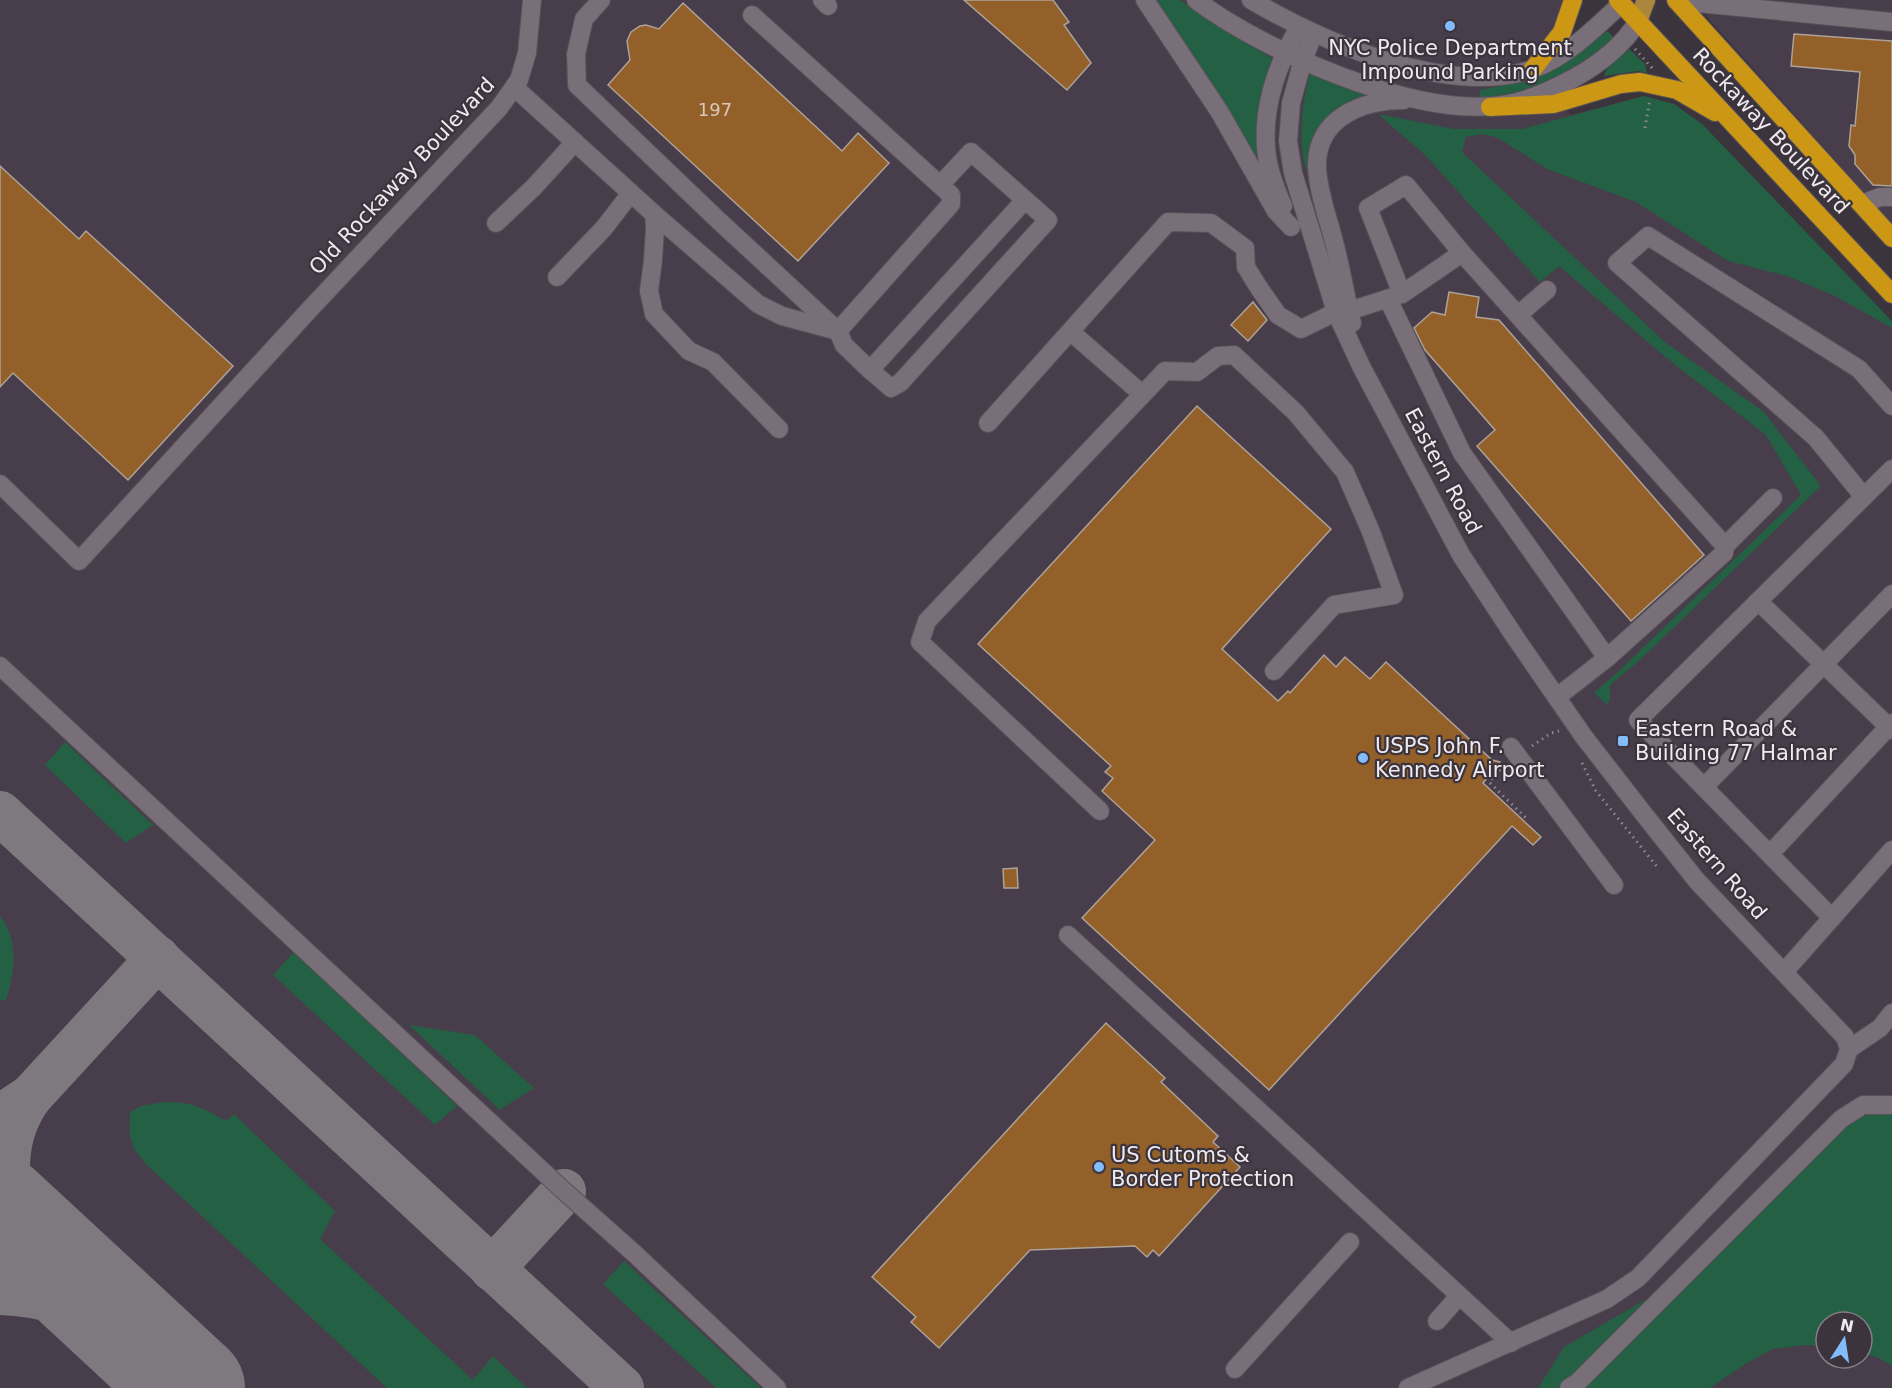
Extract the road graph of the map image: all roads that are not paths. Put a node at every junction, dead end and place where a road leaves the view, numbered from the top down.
1 (532, 0) edge
2 (601, 0) edge
3 (1145, 0) edge
4 (1196, 0) edge
5 (1251, 0) edge
6 (1573, 0) edge
7 (1646, 0) edge
8 (1676, 0) edge
9 (1621, 1) edge
10 (752, 15) dead end
11 (1638, 21) junction
12 (1892, 22) edge
13 (1307, 30) junction
14 (1286, 52) junction
15 (1303, 60) junction
16 (1533, 69) junction
17 (514, 87) junction
18 (1417, 99) junction
19 (1490, 106) junction
20 (1732, 122) junction
21 (575, 142) junction
22 (940, 185) junction
23 (631, 193) junction
24 (1892, 198) edge
25 (1025, 200) junction
26 (1862, 204) junction
27 (654, 214) junction
28 (496, 223) dead end
29 (1291, 227) junction
30 (1892, 238) edge
31 (1462, 253) junction
32 (1324, 274) junction
33 (557, 277) dead end
34 (1547, 290) dead end
35 (1892, 294) edge
36 (1395, 296) junction
37 (1343, 312) junction
38 (1518, 315) junction
39 (837, 331) junction
40 (1071, 332) junction
41 (870, 370) junction
42 (1142, 394) junction
43 (1892, 406) edge
44 (988, 423) dead end
45 (779, 429) dead end
46 (1892, 469) edge
47 (0, 484) edge
48 (1864, 497) junction
49 (1773, 498) dead end
50 (1725, 546) junction
51 (1892, 594) edge
52 (1758, 601) junction
53 (1607, 658) junction
54 (1824, 664) junction
55 (0, 666) edge
56 (1274, 671) dead end
57 (1557, 697) junction
58 (1891, 727) edge
59 (1509, 754) road end
60 (1704, 787) junction
61 (1100, 811) dead end
62 (1892, 850) edge
63 (1770, 854) junction
64 (1614, 885) dead end
65 (1832, 918) junction
66 (1068, 935) dead end
67 (1784, 972) junction
68 (1892, 1013) edge
69 (1849, 1049) junction
70 (1892, 1105) edge
71 (1350, 1242) dead end
72 (1459, 1296) junction
73 (1437, 1321) dead end
74 (1511, 1342) junction
75 (1235, 1369) dead end
76 (777, 1388) edge
77 (1408, 1388) edge
78 (1569, 1388) edge

1 - 17 street, Old Rockaway Boulevard
2 - 39 street
3 - 29 street
4 - 14 street
5 - 13 street
6 - 16 highway
7 - 11 main road
8 - 12 street
8 - 26 highway, Rockaway Boulevard
9 - 11 highway, Rockaway Boulevard
9 - 16 street
10 - 22 street
11 - 19 street
11 - 20 highway, Rockaway Boulevard
13 - 14 street, Eastern Road
13 - 15 street, Eastern Road
13 - 16 street
14 - 15 street
14 - 29 street, Eastern Road
15 - 18 street
15 - 32 street, Eastern Road
17 - 21 street
17 - 47 street, Old Rockaway Boulevard
18 - 19 street
18 - 37 street
19 - 20 highway
20 - 35 highway, Rockaway Boulevard
21 - 23 street
21 - 28 street
22 - 25 street
22 - 39 street
23 - 27 street
23 - 33 street
24 - 26 street
25 - 41 street
25 - 41 street
26 - 30 highway, Rockaway Boulevard
27 - 39 street
27 - 45 street
29 - 32 street, Eastern Road
31 - 36 street
31 - 36 street
31 - 38 street
32 - 37 street, Eastern Road
34 - 38 street
36 - 37 street
36 - 53 street
37 - 40 street
37 - 57 street, Eastern Road
38 - 50 street
39 - 41 street
40 - 42 street
40 - 44 street
42 - 56 street
42 - 61 street
43 - 48 street
46 - 48 street
48 - 52 street
49 - 50 street
50 - 53 street
51 - 54 street
52 - 54 street
52 - 60 street
53 - 57 street
54 - 58 street
54 - 60 street
55 - 76 street
57 - 67 street, Eastern Road
58 - 63 street
59 - 64 street
60 - 63 street
62 - 65 street
63 - 65 street
65 - 67 street
66 - 72 street
67 - 69 street, Eastern Road
68 - 69 street
69 - 74 street
70 - 78 street
71 - 75 street
72 - 73 street
72 - 74 street
74 - 77 street

